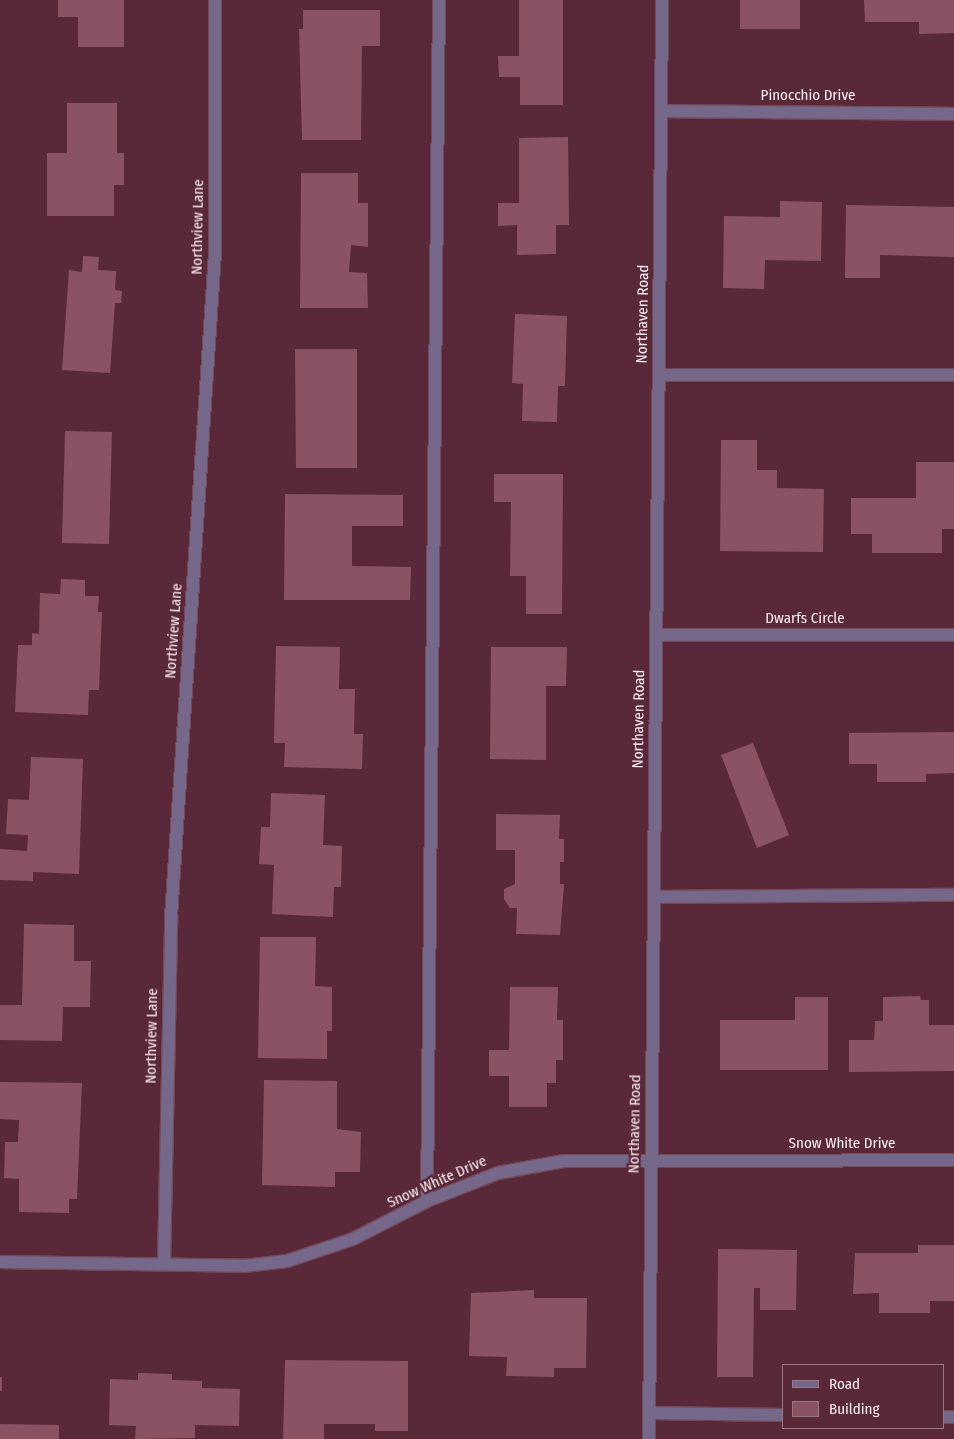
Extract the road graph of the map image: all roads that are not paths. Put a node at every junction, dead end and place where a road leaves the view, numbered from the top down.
1 (215, 0) edge
2 (439, 0) edge
3 (662, 0) edge
4 (661, 111) junction
5 (954, 114) edge
6 (659, 375) junction
7 (954, 375) edge
8 (656, 635) junction
9 (954, 636) edge
10 (954, 895) edge
11 (654, 897) junction
12 (651, 1160) junction
13 (954, 1160) edge
14 (427, 1201) junction
15 (0, 1262) edge
16 (164, 1264) junction
17 (649, 1414) junction
18 (782, 1415) edge
19 (648, 1439) edge

1 - 16 street, Northview Lane
2 - 14 street
3 - 4 street, Northaven Road
4 - 5 street, Pinocchio Drive
4 - 6 street, Northaven Road
6 - 7 street
6 - 8 street, Northaven Road
8 - 9 street, Dwarfs Circle
8 - 11 street, Northaven Road
10 - 11 street
11 - 12 street, Northaven Road
12 - 13 street, Snow White Drive
12 - 14 street, Snow White Drive
12 - 17 street, Northaven Road
14 - 16 street, Snow White Drive
15 - 16 street, Snow White Drive
17 - 18 street
17 - 19 street, Northaven Road

